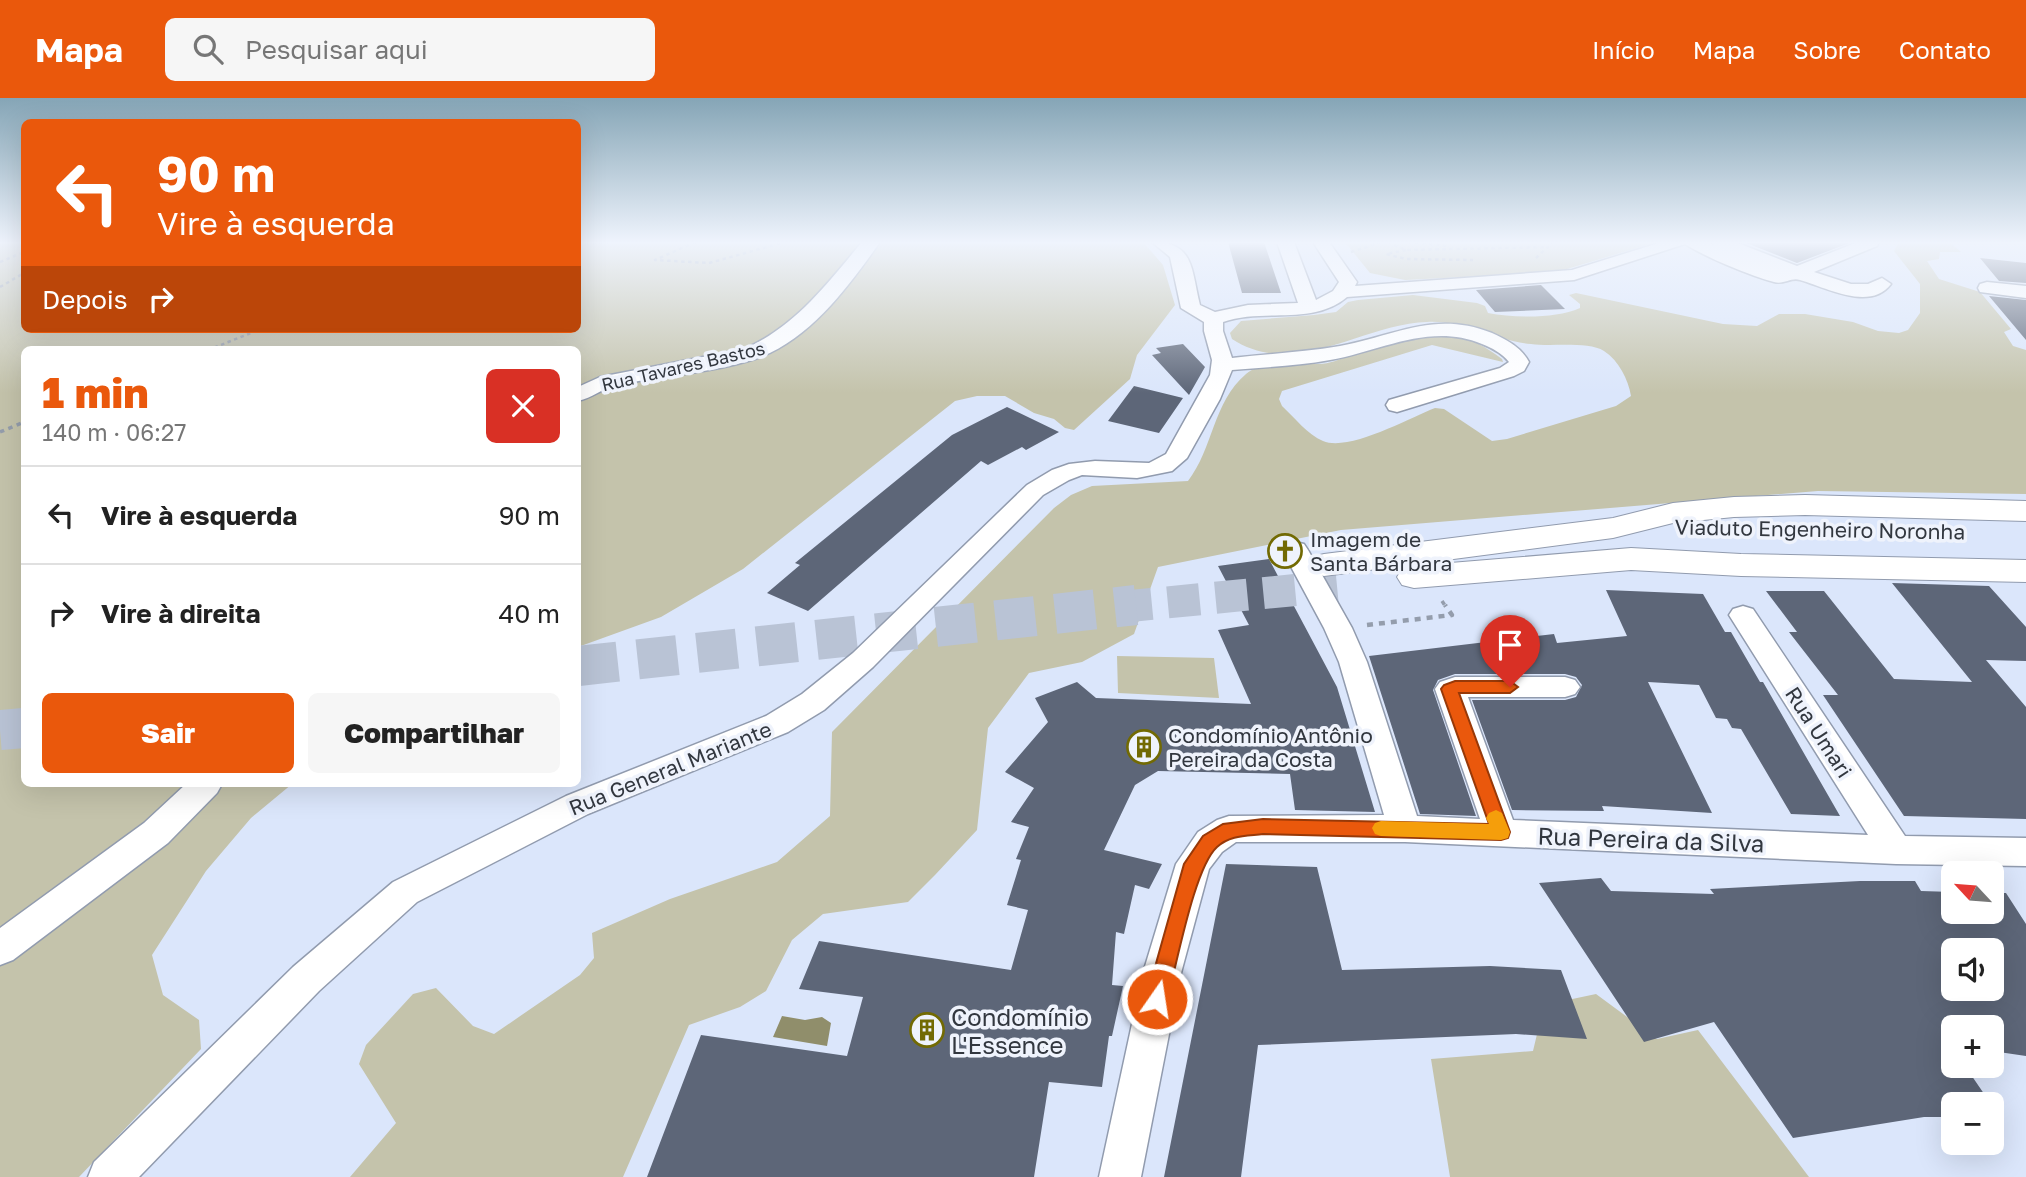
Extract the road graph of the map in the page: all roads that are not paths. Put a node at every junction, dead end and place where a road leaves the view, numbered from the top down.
1 (829, 292) edge
2 (1187, 292) edge
3 (1303, 292) edge
4 (1337, 292) edge
5 (2018, 292) edge
6 (1309, 308) junction
7 (2026, 311) edge
8 (1214, 319) junction
9 (1223, 365) junction
10 (581, 394) edge
11 (1397, 405) dead end
12 (2026, 511) edge
13 (1613, 528) junction
14 (2026, 532) edge
15 (1880, 538) junction
16 (2026, 551) edge
17 (1632, 559) junction
18 (1319, 567) junction
19 (2026, 571) edge
20 (1743, 615) dead end
21 (1565, 687) dead end
22 (203, 787) edge
23 (1405, 829) junction
24 (1501, 832) junction
25 (1896, 849) junction
26 (2026, 852) edge
27 (0, 949) edge
28 (108, 1177) edge
29 (1120, 1177) edge

1 - 10 street, Rua Tavares Bastos
2 - 8 street
3 - 6 street
4 - 6 street
5 - 7 street
6 - 8 street
8 - 9 street
9 - 11 street
9 - 28 street, Rua General Mariante
12 - 13 main road
13 - 15 main road, Viaduto Engenheiro Noronha
13 - 18 main road
14 - 15 main road, Viaduto Engenheiro Noronha
15 - 16 main road, Viaduto Engenheiro Noronha
15 - 17 main road, Viaduto Engenheiro Noronha
17 - 18 main road
17 - 19 main road
18 - 23 street
20 - 25 street, Rua Umari
21 - 24 street
22 - 27 street
23 - 24 street, Rua Pereira da Silva
23 - 29 street, Rua Pereira da Silva
24 - 25 street, Rua Pereira da Silva
25 - 26 street, Rua Pereira da Silva

